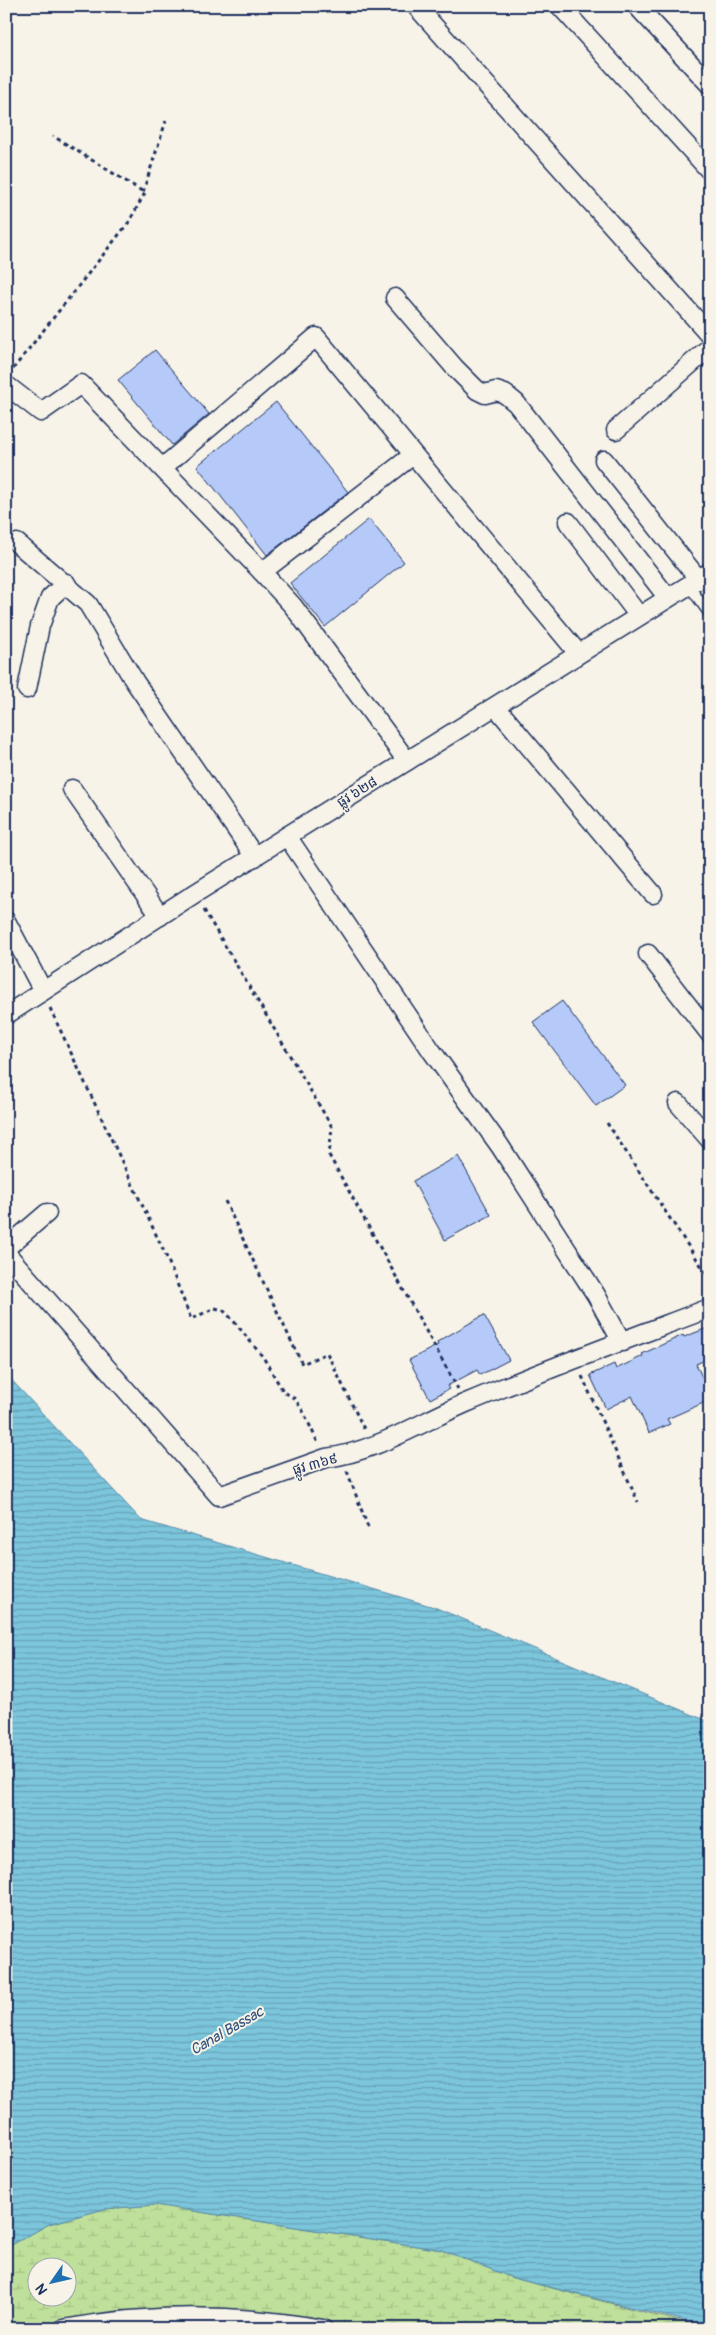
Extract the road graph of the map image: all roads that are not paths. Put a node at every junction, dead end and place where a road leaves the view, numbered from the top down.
1 (416, 6) edge
2 (560, 6) edge
3 (638, 6) edge
4 (710, 85) edge
5 (710, 171) edge
6 (395, 298) dead end
7 (710, 335) edge
8 (710, 348) edge
9 (9, 377) edge
10 (616, 430) dead end
11 (413, 455) junction
12 (604, 460) dead end
13 (162, 468) junction
14 (568, 522) dead end
15 (17, 543) dead end
16 (262, 572) junction
17 (699, 579) edge
18 (66, 583) junction
19 (668, 598) junction
20 (710, 614) edge
21 (639, 616) junction
22 (578, 653) junction
23 (27, 689) dead end
24 (496, 707) junction
25 (407, 761) junction
26 (72, 789) dead end
27 (287, 836) junction
28 (255, 857) junction
29 (653, 894) dead end
30 (160, 916) junction
31 (6, 921) edge
32 (648, 954) dead end
33 (43, 991) junction
34 (6, 1015) edge
35 (710, 1034) edge
36 (678, 1103) dead end
37 (710, 1140) edge
38 (47, 1212) dead end
39 (6, 1248) edge
40 (6, 1253) edge
41 (710, 1308) edge
42 (622, 1342) junction
43 (63, 2329) edge
44 (323, 2329) edge

1 - 7 street
2 - 5 street
3 - 4 street
6 - 19 street
8 - 10 street
9 - 13 street
11 - 13 street
11 - 16 street
11 - 22 street
12 - 17 street
13 - 16 street
14 - 21 street
15 - 18 street
16 - 25 street
17 - 19 street, ផ្លូវ ៦២៨
17 - 20 lane
18 - 23 street
18 - 28 street
19 - 21 street, ផ្លូវ ៦២៨
21 - 22 street, ផ្លូវ ៦២៨
22 - 24 street, ផ្លូវ ៦២៨
24 - 25 street, ផ្លូវ ៦២៨
24 - 29 street
25 - 27 street, ផ្លូវ ៦២៨
26 - 30 street
27 - 28 street, ផ្លូវ ៦២៨
27 - 42 street
28 - 30 street, ផ្លូវ ៦២៨
30 - 33 street, ផ្លូវ ៦២៨
31 - 33 street
32 - 35 street
33 - 34 street, ផ្លូវ ៦២៨
36 - 37 street
38 - 39 street
40 - 42 street, ផ្លូវ ៣៦៩
41 - 42 street, ផ្លូវ ៣៦៩
43 - 44 street

